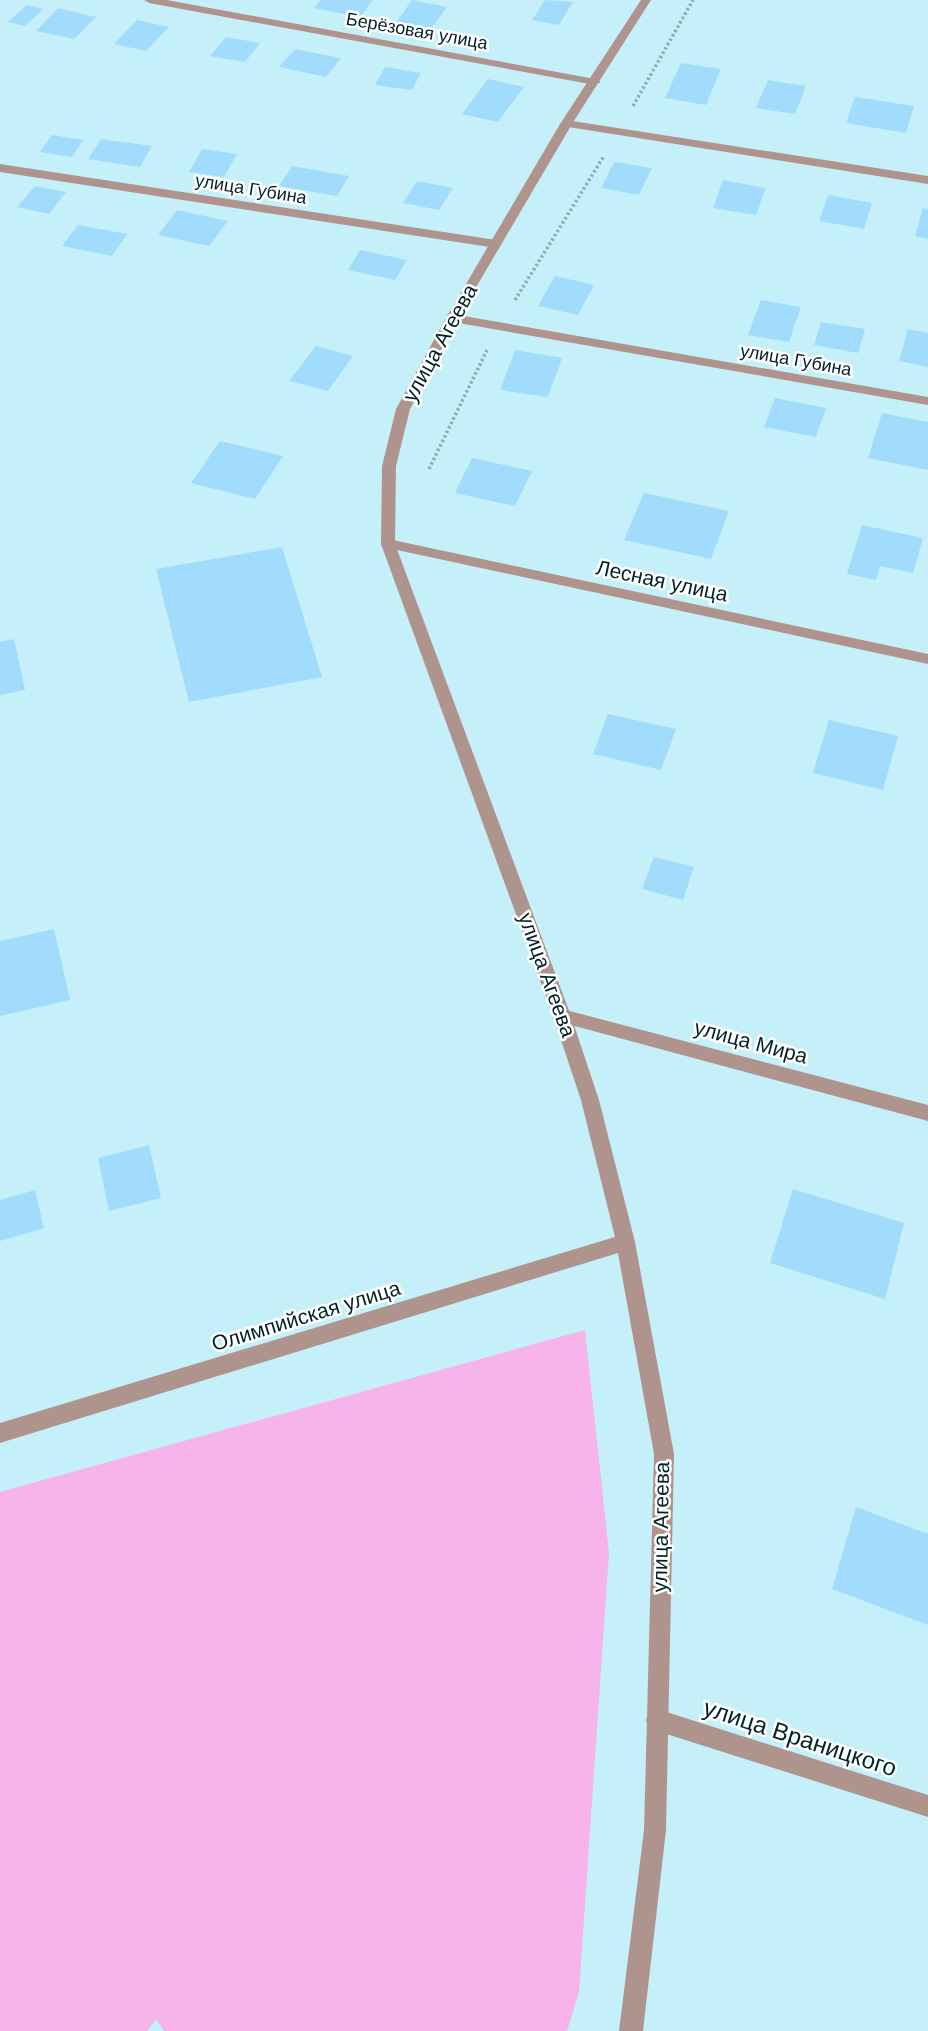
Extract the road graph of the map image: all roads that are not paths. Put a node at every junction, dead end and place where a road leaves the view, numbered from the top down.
1 (149, 0) edge
2 (646, 0) edge
3 (595, 82) junction
4 (566, 124) junction
5 (0, 168) edge
6 (928, 180) edge
7 (496, 244) junction
8 (452, 318) junction
9 (928, 401) edge
10 (388, 544) junction
11 (928, 659) edge
12 (562, 1016) junction
13 (928, 1113) edge
14 (626, 1242) junction
15 (0, 1433) edge
16 (657, 1720) junction
17 (928, 1806) edge
18 (631, 2031) edge

1 - 3 street, Берёзовая улица
2 - 3 street, улица Агеева
3 - 4 street, улица Агеева
4 - 6 street
4 - 7 street, улица Агеева
5 - 7 street, улица Губина
7 - 8 street, улица Агеева
8 - 9 street, улица Губина
8 - 10 street, улица Агеева
10 - 11 street, Лесная улица
10 - 12 street, улица Агеева
12 - 13 street, улица Мира
12 - 14 street, улица Агеева
14 - 15 street, Олимпийская улица
14 - 16 street, улица Агеева
16 - 17 street, улица Враницкого
16 - 18 street, улица Агеева

